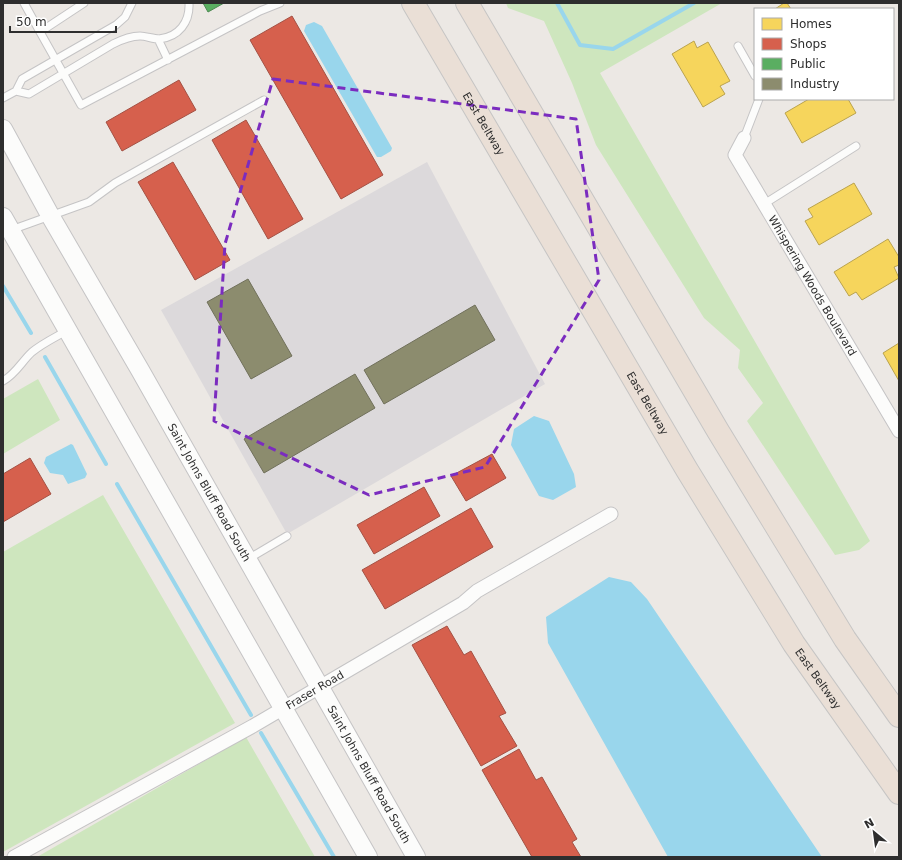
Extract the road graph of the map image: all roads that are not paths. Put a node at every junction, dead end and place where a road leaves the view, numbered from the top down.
1 (24, 3) edge
2 (84, 3) edge
3 (132, 3) edge
4 (189, 3) edge
5 (280, 3) edge
6 (413, 3) edge
7 (467, 3) edge
8 (40, 32) junction
9 (158, 39) junction
10 (738, 46) dead end
11 (56, 59) junction
12 (168, 60) junction
13 (64, 73) junction
14 (754, 74) edge
15 (16, 91) junction
16 (3, 98) edge
17 (264, 100) dead end
18 (759, 100) edge
19 (3, 129) edge
20 (744, 138) joint
21 (856, 146) dead end
22 (764, 204) junction
23 (50, 217) junction
24 (5, 226) edge
25 (68, 330) junction
26 (3, 381) edge
27 (899, 431) edge
28 (611, 514) dead end
29 (287, 536) dead end
30 (247, 560) junction
31 (319, 687) junction
32 (282, 708) junction
33 (899, 716) edge
34 (899, 793) edge
35 (14, 857) edge
36 (368, 857) edge
37 (416, 857) edge

1 - 8 lane
2 - 8 lane
3 - 11 lane
4 - 9 lane
5 - 12 lane
6 - 34 highway, East Beltway
7 - 33 highway
8 - 11 lane
9 - 12 lane
9 - 13 lane
10 - 14 lane
11 - 13 lane
11 - 15 lane
12 - 13 lane
13 - 15 lane
15 - 16 lane
17 - 23 lane
18 - 20 lane
19 - 23 main road, Saint Johns Bluff Road South
20 - 22 street, Whispering Woods Boulevard
21 - 22 lane
22 - 27 street, Whispering Woods Boulevard
23 - 24 lane
23 - 30 main road, Saint Johns Bluff Road South
24 - 25 main road
25 - 26 lane
25 - 32 main road
28 - 31 street, Fraser Road
29 - 30 lane
30 - 31 main road, Saint Johns Bluff Road South
31 - 32 street, Fraser Road
31 - 37 main road, Saint Johns Bluff Road South
32 - 35 street, Fraser Road
32 - 36 main road

